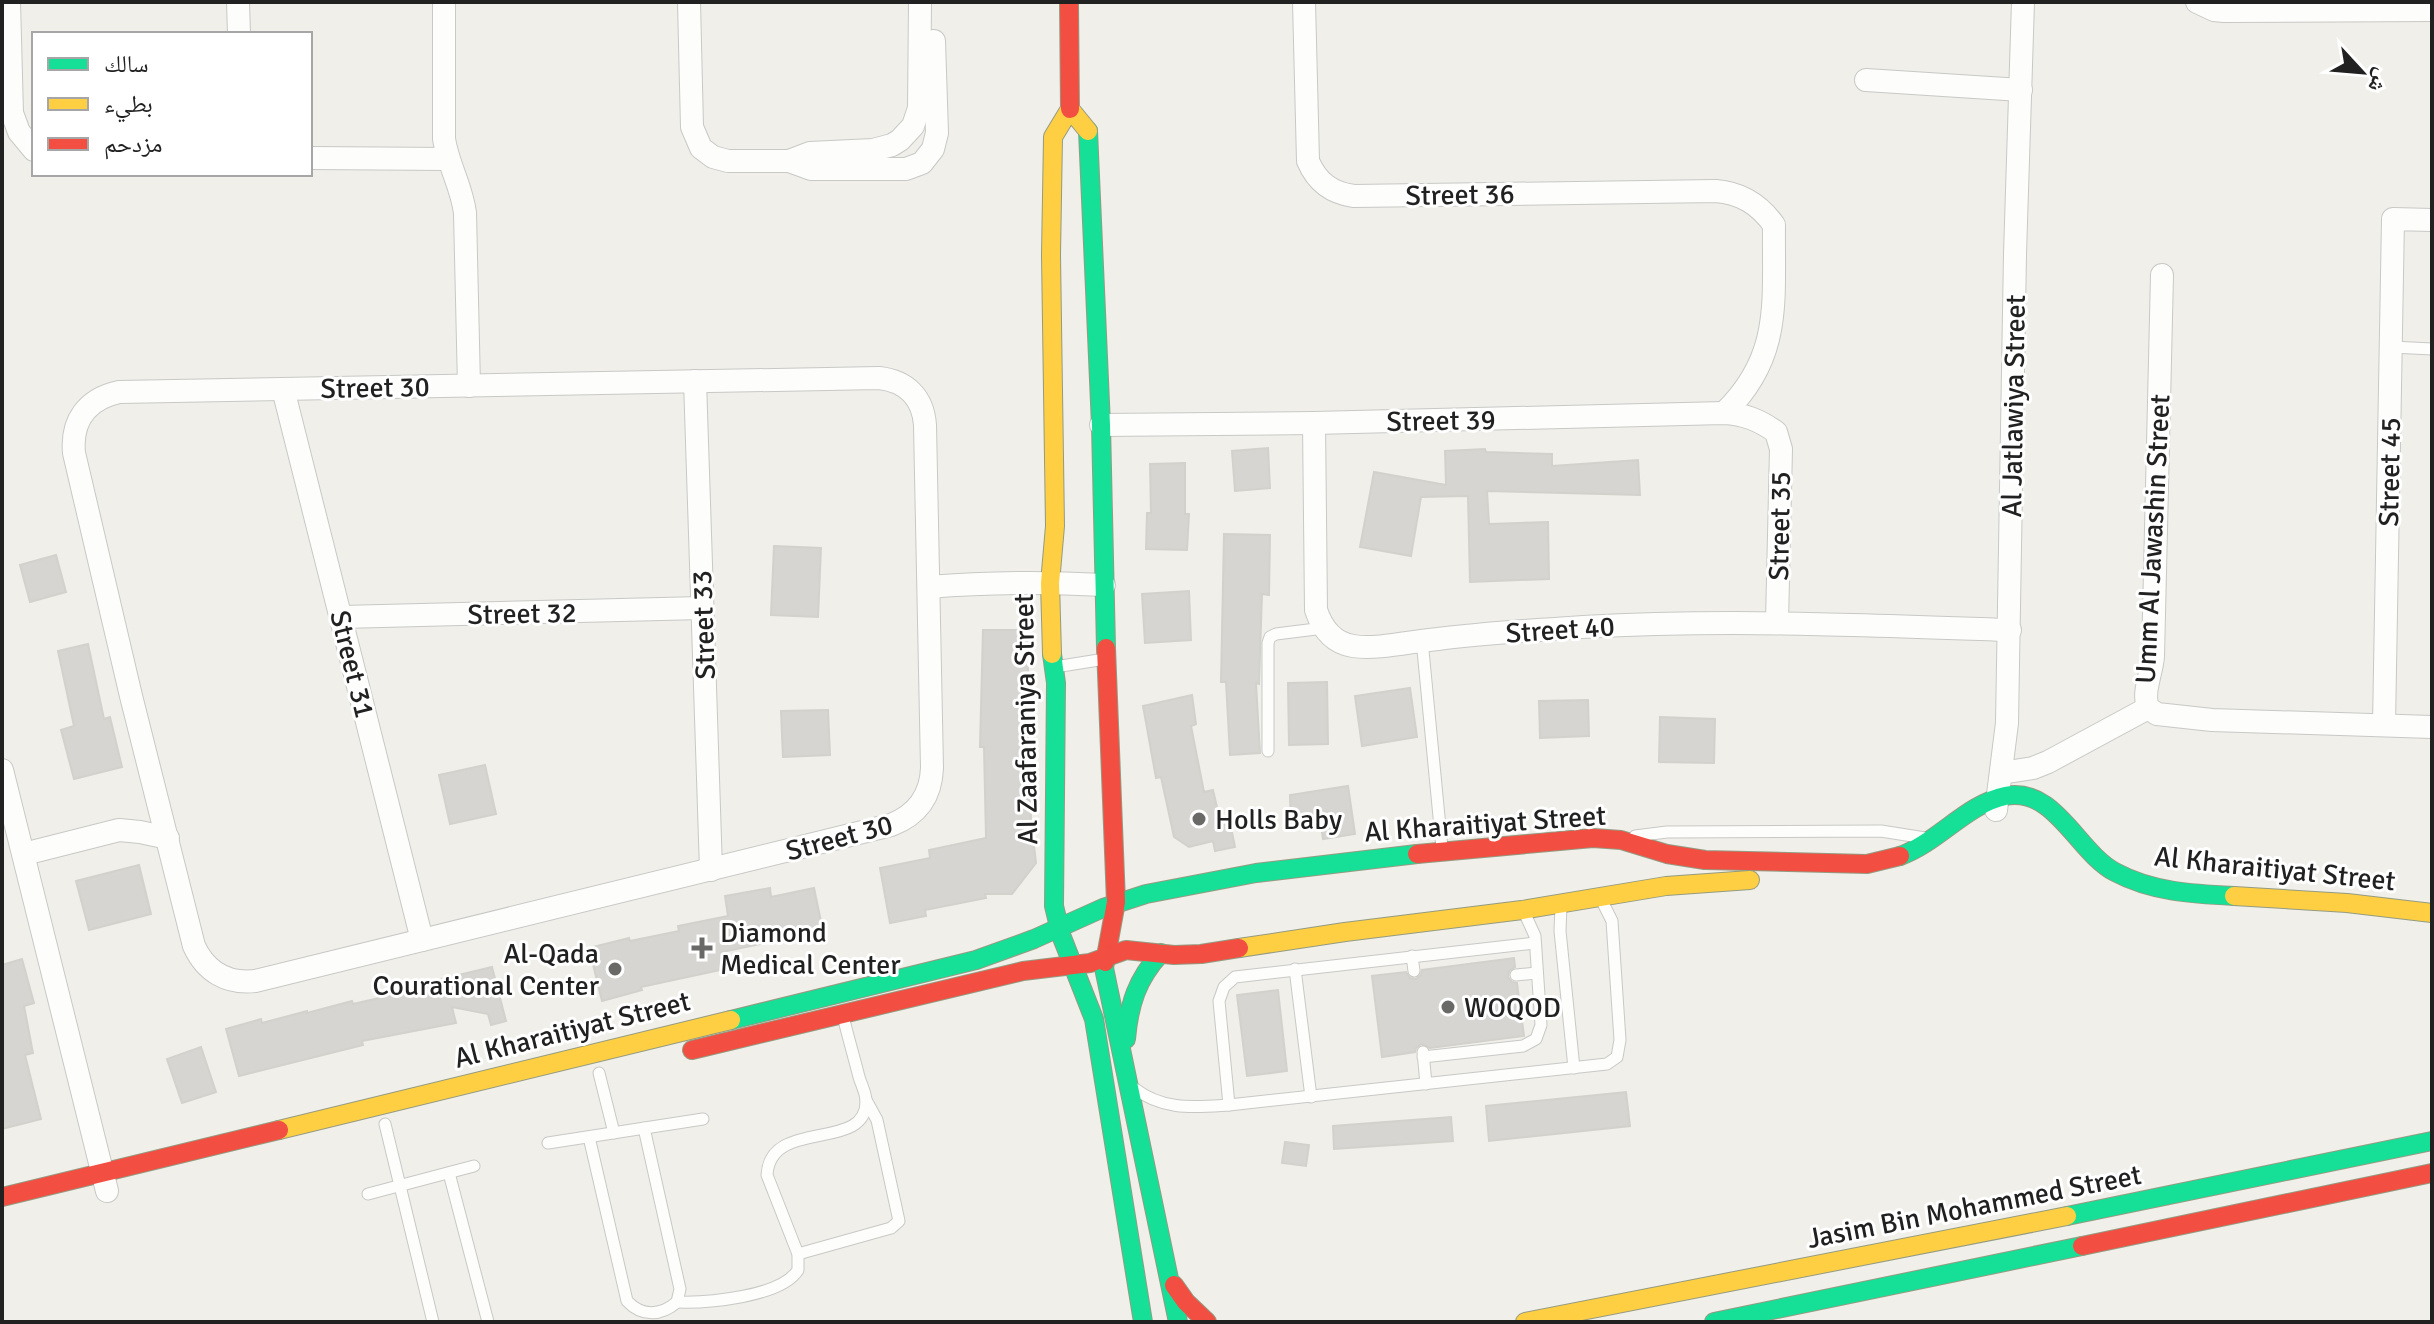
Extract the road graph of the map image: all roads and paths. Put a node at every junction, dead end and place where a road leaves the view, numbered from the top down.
1 (9, 2) edge
2 (238, 2) edge
3 (444, 2) edge
4 (689, 2) edge
5 (1069, 2) edge
6 (1304, 2) edge
7 (2023, 2) edge
8 (2197, 2) edge
9 (920, 3) edge
10 (2404, 6) edge
11 (2432, 10) edge
12 (239, 32) edge
13 (1866, 80) dead end
14 (2021, 90) junction
15 (1070, 109) junction
16 (32, 148) edge
17 (312, 158) edge
18 (448, 159) junction
19 (789, 161) junction
20 (2432, 220) edge
21 (2162, 275) dead end
22 (2392, 347) junction
23 (2432, 349) edge
24 (695, 381) junction
25 (469, 386) junction
26 (283, 389) junction
27 (1724, 413) junction
28 (1314, 423) junction
29 (1101, 425) junction
30 (1776, 432) joint
31 (1050, 583) junction
32 (1104, 585) junction
33 (929, 587) junction
34 (702, 608) junction
35 (342, 617) junction
36 (1777, 622) junction
37 (1324, 628) junction
38 (2010, 630) junction
39 (1422, 640) junction
40 (1106, 659) junction
41 (1055, 667) junction
42 (2148, 708) junction
43 (2384, 725) junction
44 (2432, 727) edge
45 (1268, 751) dead end
46 (2, 770) edge
47 (2001, 773) junction
48 (1996, 804) junction
49 (168, 838) junction
50 (1962, 839) dead end
51 (1621, 840) junction
52 (1933, 840) junction
53 (1442, 852) junction
54 (24, 854) junction
55 (1667, 854) junction
56 (2091, 866) junction
57 (711, 870) junction
58 (1869, 881) dead end
59 (1666, 886) junction
60 (1600, 898) junction
61 (1116, 902) junction
62 (1561, 904) junction
63 (1522, 910) junction
64 (2432, 913) edge
65 (2432, 926) edge
66 (1058, 928) junction
67 (422, 940) junction
68 (1535, 943) junction
69 (1161, 953) junction
70 (1105, 956) junction
71 (1412, 956) junction
72 (1073, 966) junction
73 (1295, 969) junction
74 (1414, 971) dead end
75 (1537, 973) junction
76 (1516, 975) dead end
77 (843, 1015) junction
78 (675, 1055) dead end
79 (1122, 1061) junction
80 (1574, 1068) junction
81 (599, 1073) dead end
82 (1127, 1083) junction
83 (1426, 1084) junction
84 (1311, 1097) junction
85 (866, 1100) junction
86 (1229, 1105) junction
87 (703, 1119) dead end
88 (385, 1124) dead end
89 (644, 1128) junction
90 (614, 1133) junction
91 (589, 1137) junction
92 (2432, 1141) edge
93 (548, 1143) dead end
94 (474, 1166) dead end
95 (449, 1173) junction
96 (2432, 1173) edge
97 (106, 1186) junction
98 (400, 1186) junction
99 (368, 1194) dead end
100 (2, 1197) edge
101 (798, 1254) junction
102 (1134, 1274) junction
103 (1170, 1279) junction
104 (677, 1302) junction
105 (433, 1322) edge
106 (488, 1322) edge
107 (1125, 1322) edge
108 (1143, 1322) edge
109 (1178, 1322) edge
110 (1207, 1322) edge
111 (1525, 1322) edge
112 (1714, 1322) edge

1 - 16 street
2 - 12 street
3 - 18 street
4 - 19 street
5 - 15 street, Al Zaafaraniya Street
6 - 27 street, Street 36
7 - 14 street, Al Jatlawiya Street
8 - 10 street
9 - 19 street
9 - 19 street
10 - 11 street
13 - 14 street
14 - 38 street, Al Jatlawiya Street
15 - 29 street, Al Zaafaraniya Street
15 - 31 street, Al Zaafaraniya Street
17 - 18 street
18 - 25 street
20 - 22 street, Street 45
21 - 42 street, Umm Al Jawashin Street
22 - 23 lane
22 - 43 street, Street 45
24 - 25 street, Street 30
24 - 33 street, Street 30
24 - 34 street, Street 33
25 - 26 street, Street 30
26 - 35 street, Street 31
26 - 49 street, Street 30
27 - 28 street, Street 39
27 - 30 street, Street 39
28 - 29 street, Street 39
28 - 37 street
29 - 32 street, Al Zaafaraniya Street
30 - 36 street, Street 35
31 - 32 street
31 - 33 street
31 - 41 street, Al Zaafaraniya Street
32 - 40 street, Al Zaafaraniya Street
33 - 57 street, Street 30
34 - 35 street, Street 32
34 - 57 street, Street 33
35 - 67 street, Street 31
36 - 38 street, Street 40
36 - 39 street, Street 40
37 - 39 street, Street 40
37 - 45 lane
38 - 47 street, Al Jatlawiya Street
39 - 53 lane
40 - 41 lane
40 - 61 street, Al Zaafaraniya Street
41 - 66 street, Al Zaafaraniya Street
42 - 43 street, Umm Al Jawashin Street
42 - 47 street
43 - 44 street, Umm Al Jawashin Street
46 - 54 street
47 - 48 street, Al Jatlawiya Street
48 - 50 street
48 - 52 street, Al Kharaitiyat Street
48 - 56 street, Al Kharaitiyat Street
49 - 54 street
49 - 67 street, Street 30
51 - 52 lane
51 - 53 street, Al Kharaitiyat Street
51 - 55 street, Al Kharaitiyat Street
52 - 55 street, Al Kharaitiyat Street
53 - 61 street, Al Kharaitiyat Street
54 - 97 street
55 - 59 street
56 - 64 street, Al Kharaitiyat Street
56 - 65 street, Al Kharaitiyat Street
57 - 67 street, Street 30
58 - 59 street, Al Kharaitiyat Street
59 - 60 street, Al Kharaitiyat Street
60 - 62 street, Al Kharaitiyat Street
60 - 80 lane
61 - 66 street, Al Kharaitiyat Street
61 - 70 street, Al Zaafaraniya Street
62 - 63 street, Al Kharaitiyat Street
62 - 80 lane
63 - 68 lane
63 - 69 street, Al Kharaitiyat Street
66 - 72 street, Al Zaafaraniya Street
66 - 97 street, Al Kharaitiyat Street
68 - 71 lane
68 - 75 lane
69 - 70 street, Al Kharaitiyat Street
69 - 79 street
70 - 72 street, Al Kharaitiyat Street
70 - 79 street, Al Zaafaraniya Street
71 - 73 lane
71 - 74 lane
72 - 77 street, Al Kharaitiyat Street
72 - 102 street, Al Zaafaraniya Street
73 - 84 lane
73 - 86 lane
75 - 76 lane
75 - 83 lane
77 - 78 street, Al Kharaitiyat Street
77 - 85 lane
79 - 82 street, Al Zaafaraniya Street
80 - 83 lane
81 - 90 lane
82 - 86 lane
82 - 103 street, Al Zaafaraniya Street
83 - 84 lane
84 - 86 lane
85 - 101 lane
85 - 101 lane
87 - 89 lane
88 - 98 lane
89 - 90 lane
89 - 104 lane
90 - 91 lane
91 - 93 lane
91 - 104 lane
92 - 111 street, Jasim Bin Mohammed Street
94 - 95 lane
95 - 98 lane
95 - 106 lane
96 - 112 street
97 - 100 street, Al Kharaitiyat Street
98 - 99 lane
98 - 105 lane
101 - 104 lane
102 - 107 street
102 - 108 street, Al Zaafaraniya Street
103 - 109 street, Al Zaafaraniya Street
103 - 110 street

